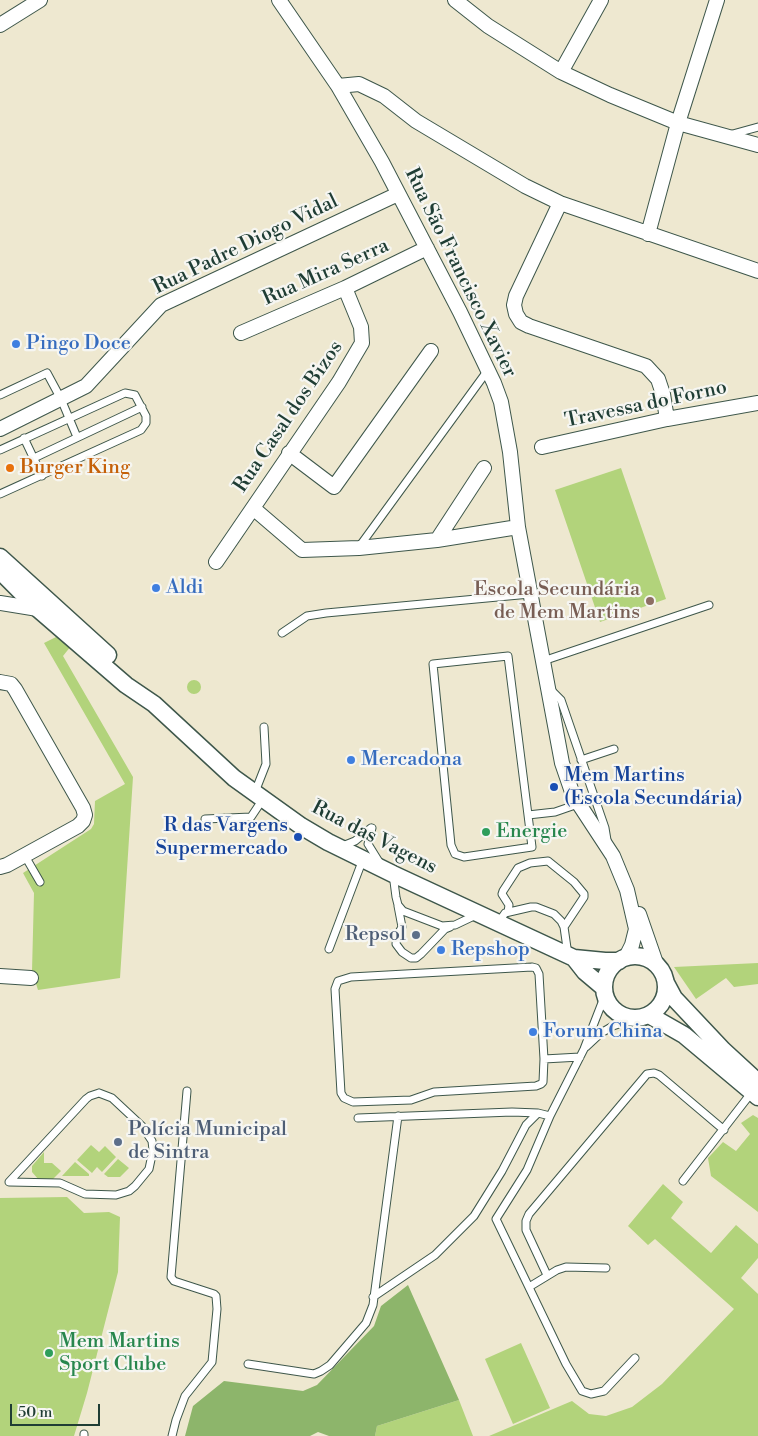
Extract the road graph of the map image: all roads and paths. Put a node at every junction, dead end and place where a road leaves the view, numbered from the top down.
1 (40, 0) edge
2 (279, 0) edge
3 (455, 0) edge
4 (601, 0) edge
5 (717, 0) edge
6 (0, 25) edge
7 (561, 72) junction
8 (338, 86) junction
9 (678, 123) junction
10 (758, 127) edge
11 (725, 136) junction
12 (758, 145) edge
13 (398, 194) junction
14 (560, 203) junction
15 (648, 234) junction
16 (427, 248) junction
17 (758, 271) edge
18 (345, 288) junction
19 (241, 333) dead end
20 (431, 351) dead end
21 (488, 370) junction
22 (0, 395) edge
23 (62, 399) junction
24 (758, 404) edge
25 (142, 407) junction
26 (69, 418) junction
27 (667, 419) junction
28 (0, 429) edge
29 (24, 438) junction
30 (77, 438) junction
31 (542, 447) dead end
32 (0, 450) edge
33 (289, 453) junction
34 (34, 458) junction
35 (484, 468) dead end
36 (42, 476) junction
37 (0, 494) edge
38 (253, 508) junction
39 (518, 527) junction
40 (437, 540) junction
41 (359, 548) junction
42 (0, 557) edge
43 (216, 562) dead end
44 (0, 571) edge
45 (530, 594) junction
46 (0, 603) edge
47 (709, 605) dead end
48 (46, 608) junction
49 (282, 633) dead end
50 (543, 662) junction
51 (0, 682) edge
52 (548, 688) junction
53 (264, 727) dead end
54 (614, 749) dead end
55 (581, 760) junction
56 (259, 796) junction
57 (578, 804) junction
58 (528, 815) junction
59 (205, 819) dead end
60 (339, 847) junction
61 (609, 848) junction
62 (25, 856) junction
63 (363, 859) junction
64 (0, 867) edge
65 (388, 872) junction
66 (40, 882) dead end
67 (631, 902) junction
68 (398, 905) junction
69 (478, 914) junction
70 (503, 917) junction
71 (455, 925) junction
72 (564, 927) junction
73 (329, 949) dead end
74 (571, 957) junction
75 (622, 959) junction
76 (656, 963) junction
77 (0, 976) edge
78 (31, 978) dead end
79 (666, 984) junction
80 (605, 992) junction
81 (643, 1016) junction
82 (582, 1053) junction
83 (544, 1059) junction
84 (756, 1089) edge
85 (187, 1091) dead end
86 (538, 1113) junction
87 (398, 1116) junction
88 (550, 1116) junction
89 (358, 1118) dead end
90 (724, 1130) junction
91 (0, 1181) edge
92 (683, 1181) dead end
93 (9, 1182) junction
94 (606, 1268) dead end
95 (547, 1275) junction
96 (529, 1287) junction
97 (374, 1297) junction
98 (635, 1358) dead end
99 (248, 1364) dead end
100 (172, 1436) edge

1 - 6 street
2 - 8 street, Rua São Francisco Xavier
3 - 7 street
4 - 7 street
5 - 9 street
7 - 9 street
8 - 13 street, Rua São Francisco Xavier
8 - 14 street
9 - 11 street
9 - 15 street
10 - 11 lane
11 - 12 street
13 - 16 street, Rua São Francisco Xavier
13 - 23 street, Rua Padre Diogo Vidal
14 - 15 street
14 - 27 street
15 - 17 street
16 - 18 street, Rua Mira Serra
16 - 21 street, Rua São Francisco Xavier
18 - 19 street, Rua Mira Serra
18 - 33 street, Rua Casal dos Bizos
20 - 33 street
21 - 39 street, Rua São Francisco Xavier
21 - 41 lane
22 - 23 lane
23 - 26 lane
23 - 28 street, Rua Padre Diogo Vidal
24 - 27 street, Travessa do Forno
25 - 26 lane
25 - 30 lane
25 - 36 lane
26 - 29 lane
26 - 30 lane
27 - 31 street, Travessa do Forno
29 - 32 lane
29 - 34 lane
30 - 34 lane
33 - 38 street, Rua Casal dos Bizos
34 - 36 lane
35 - 40 street
36 - 37 lane
38 - 41 street
38 - 43 street, Rua Casal dos Bizos
39 - 40 street
39 - 45 street, Rua São Francisco Xavier
40 - 41 street
42 - 48 street
44 - 48 street
45 - 49 lane
45 - 50 street, Rua São Francisco Xavier
46 - 48 street
47 - 50 lane
48 - 56 street, Rua das Vagens
50 - 52 street, Rua São Francisco Xavier
51 - 62 street
52 - 55 lane
52 - 57 street, Rua São Francisco Xavier
53 - 56 lane
54 - 55 lane
55 - 61 lane
56 - 59 lane
56 - 60 street, Rua das Vagens
57 - 58 lane
57 - 61 street, Rua São Francisco Xavier
58 - 58 lane
60 - 63 street, Rua das Vagens
60 - 65 lane
61 - 67 street, Rua São Francisco Xavier
62 - 64 street
62 - 66 lane
63 - 65 street, Rua das Vagens
63 - 73 lane
65 - 68 lane
65 - 69 street, Rua das Vagens
67 - 75 street, Rua São Francisco Xavier
67 - 76 street, Rua São Francisco Xavier
68 - 71 lane
68 - 71 lane
69 - 70 street, Rua das Vagens
69 - 71 lane
70 - 72 lane
70 - 72 lane
70 - 74 street, Rua das Vagens
72 - 74 lane
74 - 75 street, Rua das Vagens
74 - 80 street, Rua das Vagens
75 - 76 street
75 - 80 street
76 - 79 street
77 - 78 street
79 - 81 street
79 - 84 street
80 - 81 street
80 - 82 lane
81 - 82 lane
81 - 84 street
82 - 83 lane
82 - 88 lane
83 - 83 lane
84 - 90 lane
85 - 100 lane
86 - 87 lane
86 - 88 lane
86 - 97 lane
87 - 89 lane
87 - 97 lane
88 - 96 lane
90 - 92 lane
90 - 95 lane
91 - 93 lane
93 - 93 lane
94 - 95 lane
95 - 96 lane
96 - 98 lane
97 - 99 lane

